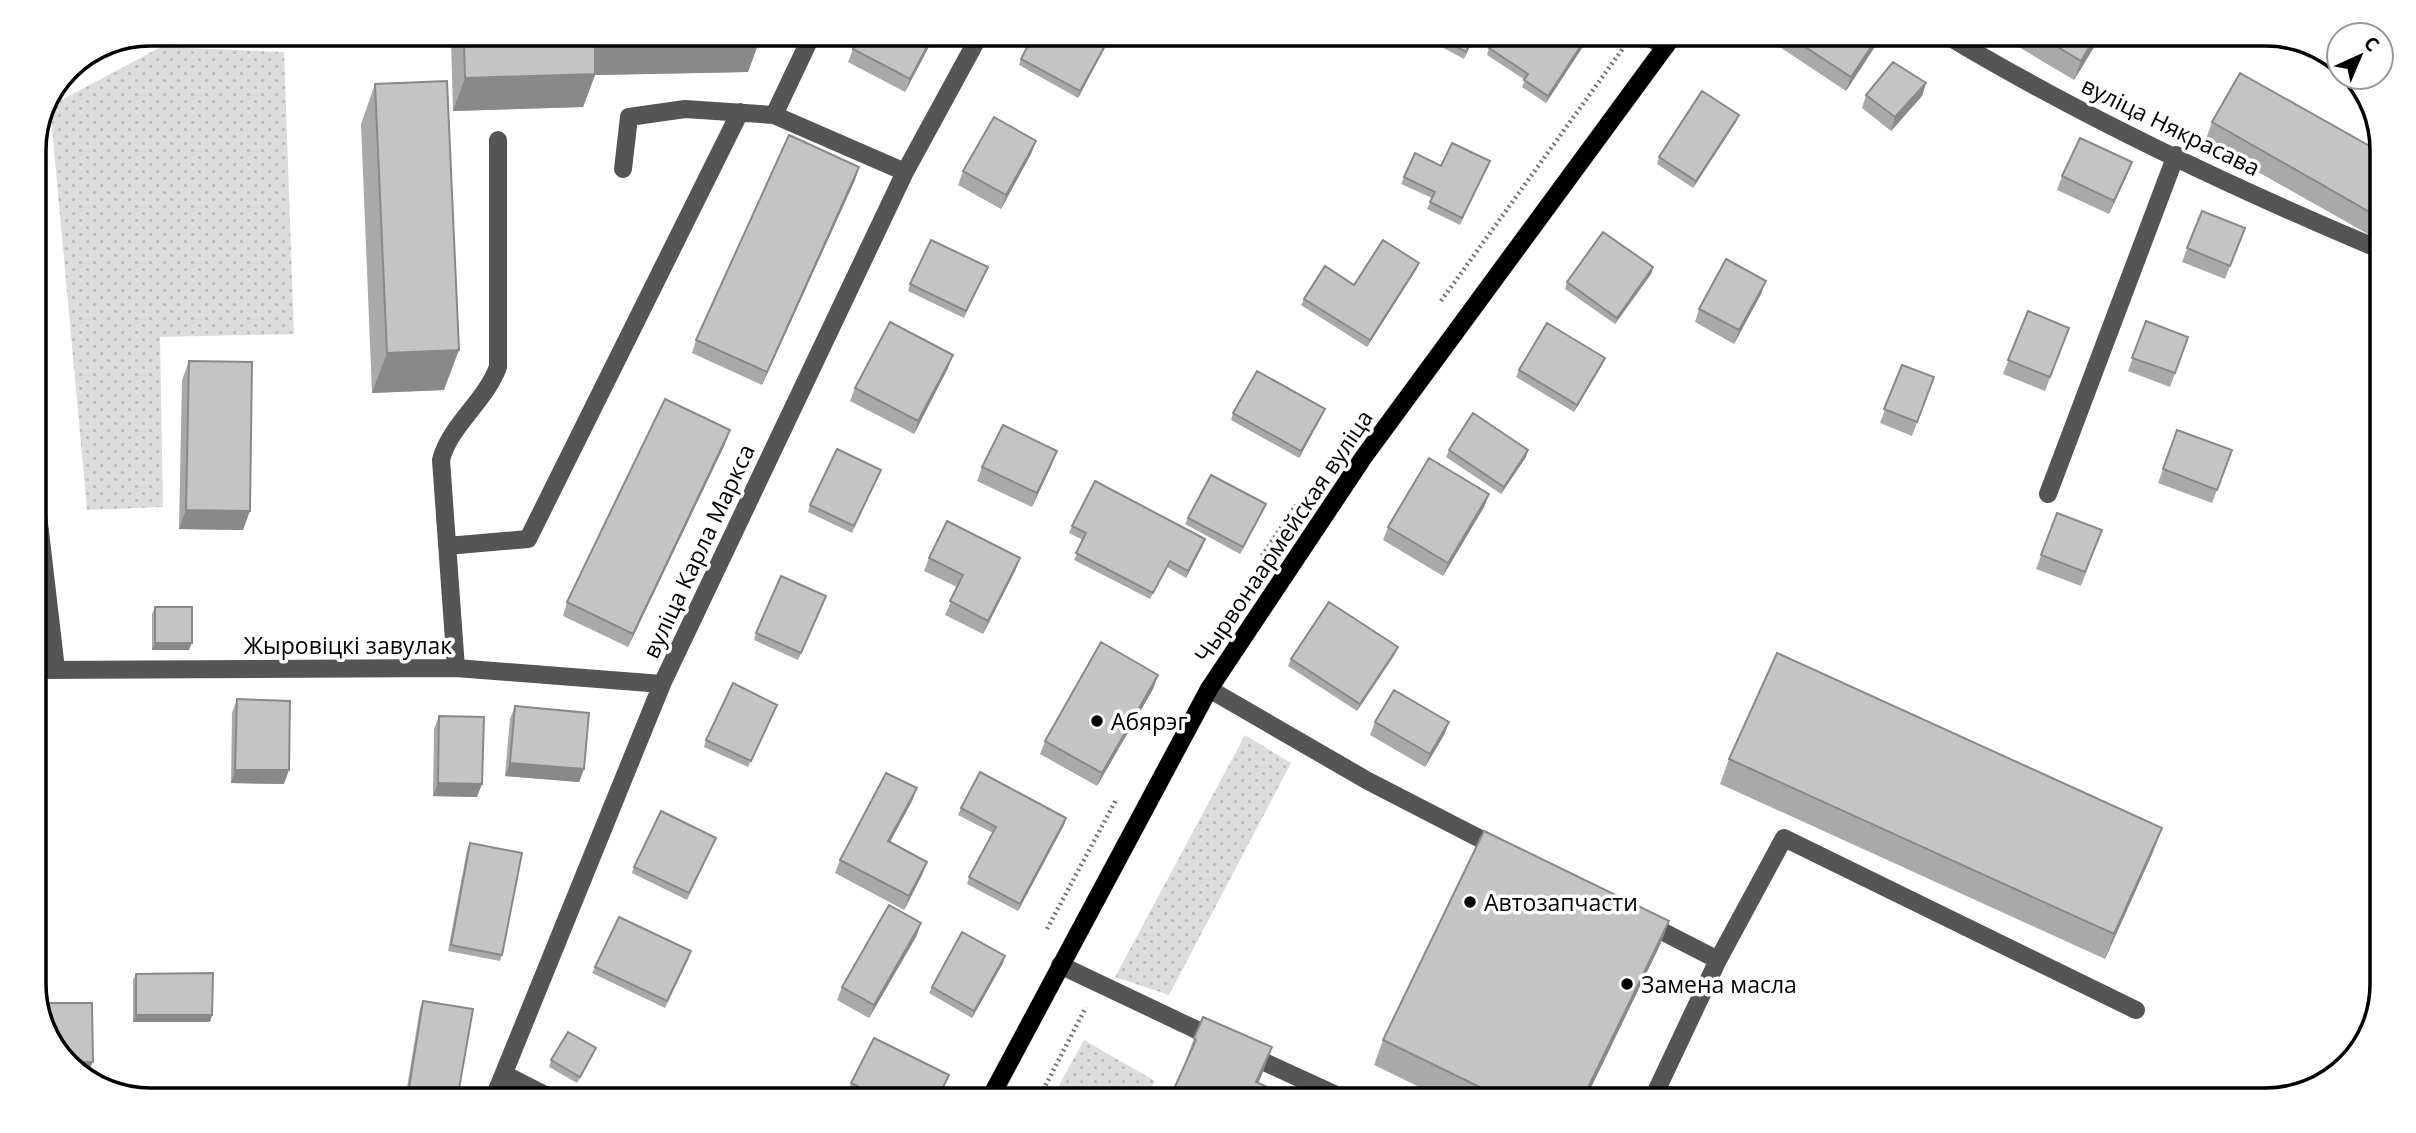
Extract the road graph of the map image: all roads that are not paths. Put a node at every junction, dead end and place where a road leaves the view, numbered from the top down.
1 (807, 45) edge
2 (974, 45) edge
3 (1666, 45) edge
4 (1964, 45) edge
5 (740, 112) junction
6 (774, 115) junction
7 (498, 140) dead end
8 (2176, 155) junction
9 (623, 169) dead end
10 (905, 172) junction
11 (2370, 245) edge
12 (2048, 494) dead end
13 (447, 546) junction
14 (46, 587) edge
15 (456, 668) junction
16 (46, 669) edge
17 (56, 669) junction
18 (662, 684) junction
19 (1209, 689) junction
20 (1520, 859) edge
21 (1631, 915) edge
22 (1718, 960) junction
23 (1060, 965) junction
24 (2136, 1010) dead end
25 (504, 1074) junction
26 (498, 1088) edge
27 (531, 1088) edge
28 (995, 1088) edge
29 (1321, 1088) edge
30 (1658, 1088) edge

1 - 6 street
2 - 10 street, вуліца Карла Маркса
3 - 19 main road, Чырвонаармейская вуліца
4 - 8 street, вуліца Някрасава
5 - 6 street
5 - 9 street
5 - 13 street
6 - 10 street
7 - 13 street
8 - 11 street, вуліца Някрасава
8 - 12 street
10 - 18 street, вуліца Карла Маркса
13 - 15 street
14 - 17 street
15 - 17 street, Жыровіцкі завулак
15 - 18 street, Жыровіцкі завулак
16 - 17 street, Жыровіцкі завулак
18 - 25 street, вуліца Карла Маркса
19 - 20 street
19 - 23 main road, Чырвонаармейская вуліца
21 - 22 street
22 - 24 street
22 - 30 street
23 - 28 main road, Чырвонаармейская вуліца
23 - 29 street
25 - 26 street, вуліца Карла Маркса
25 - 27 street

